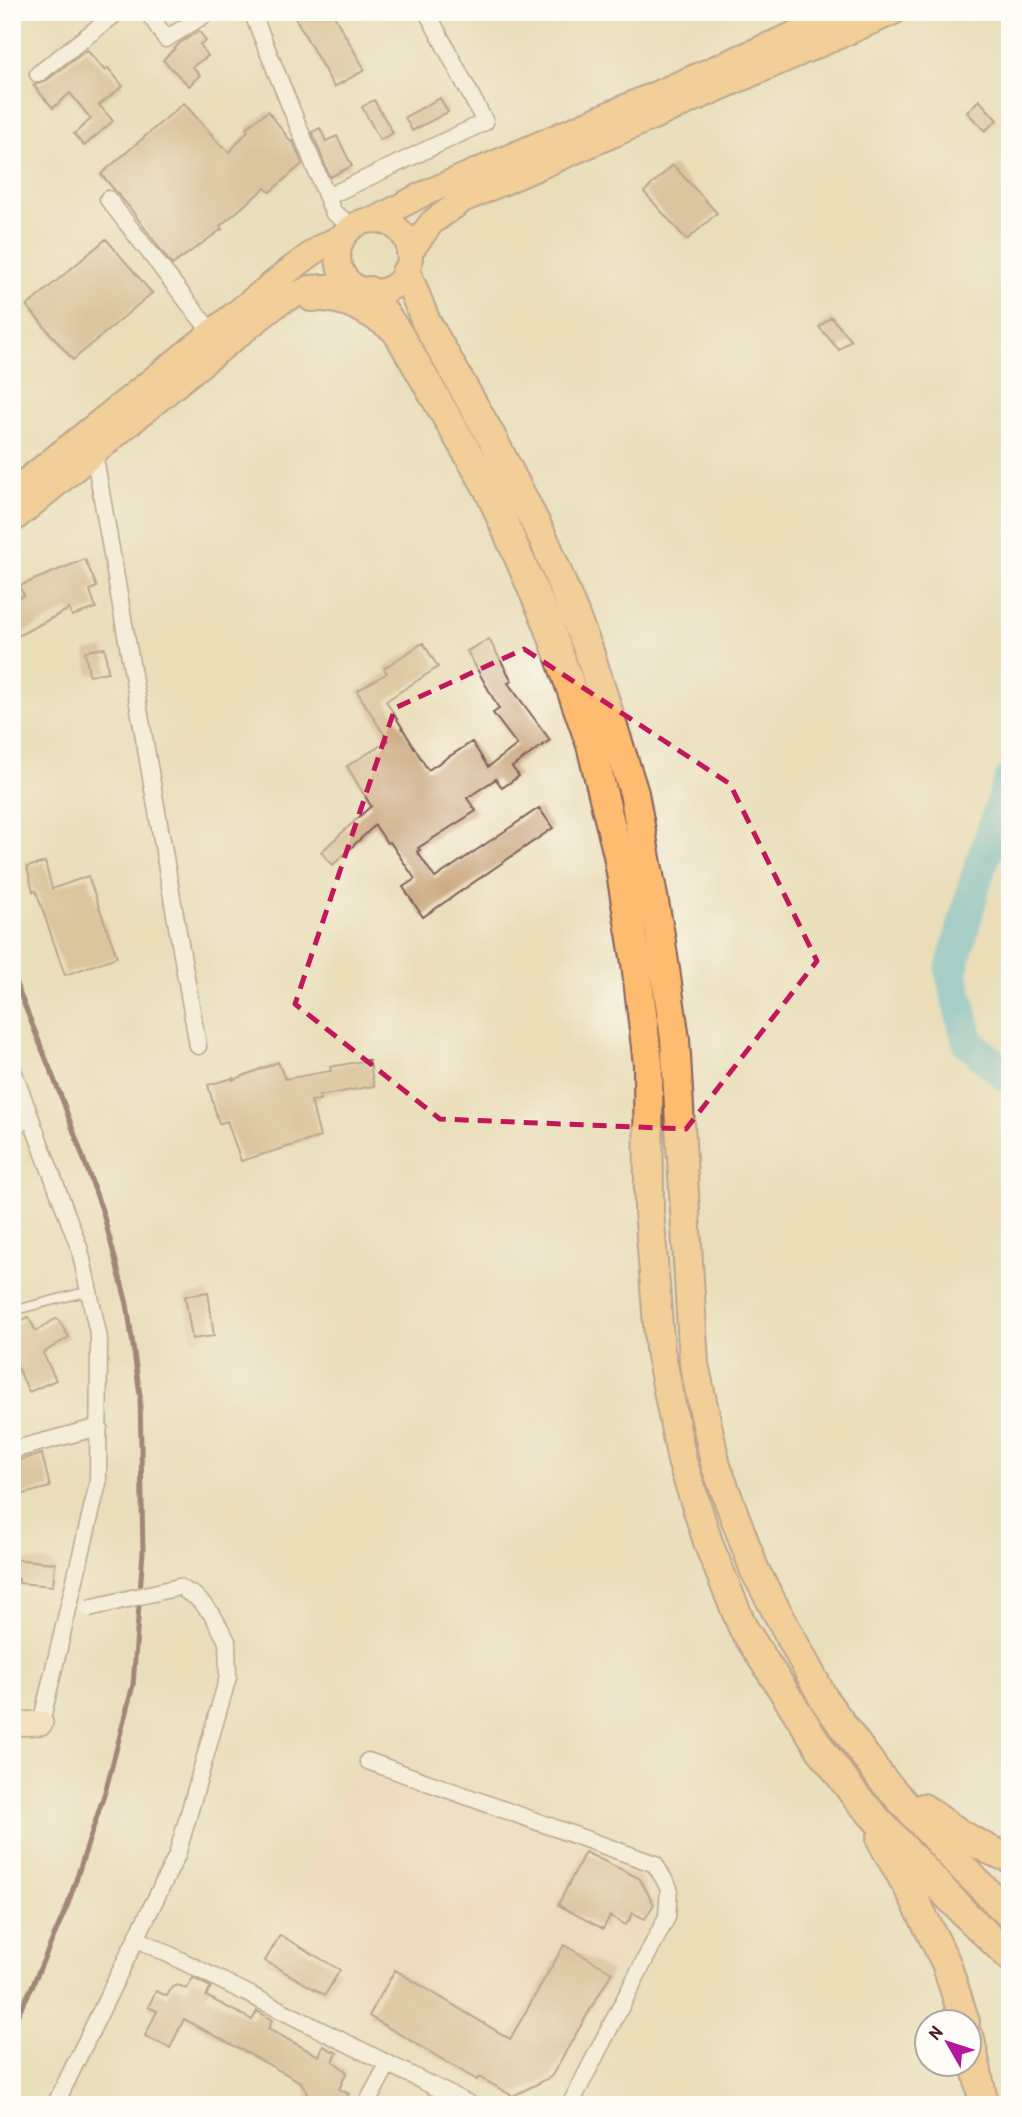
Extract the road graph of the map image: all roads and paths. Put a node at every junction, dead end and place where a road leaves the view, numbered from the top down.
1 (118, 12) edge
2 (148, 12) edge
3 (209, 12) edge
4 (252, 12) edge
5 (427, 12) edge
6 (846, 12) edge
7 (894, 12) edge
8 (38, 74) dead end
9 (327, 197) junction
10 (108, 199) dead end
11 (463, 200) junction
12 (357, 227) junction
13 (407, 262) junction
14 (361, 288) junction
15 (279, 303) junction
16 (426, 323) junction
17 (211, 332) junction
18 (399, 335) junction
19 (94, 452) junction
20 (12, 492) edge
21 (12, 521) edge
22 (198, 1046) dead end
23 (12, 1068) edge
24 (32, 1120) junction
25 (12, 1133) edge
26 (89, 1291) junction
27 (12, 1311) edge
28 (99, 1427) junction
29 (12, 1450) edge
30 (68, 1611) junction
31 (41, 1723) joint
32 (12, 1724) edge
33 (368, 1761) dead end
34 (881, 1778) junction
35 (857, 1798) junction
36 (1010, 1858) edge
37 (1010, 1915) edge
38 (138, 1939) junction
39 (1010, 1957) edge
40 (960, 2008) edge
41 (388, 2064) junction
42 (978, 2078) edge
43 (55, 2105) edge
44 (366, 2105) edge
45 (471, 2105) edge
46 (570, 2105) edge
47 (984, 2105) edge

1 - 8 street
2 - 3 street
4 - 9 street
5 - 9 street
6 - 12 main road
7 - 11 main road
9 - 12 street
10 - 17 street
11 - 13 main road
11 - 16 main road
12 - 13 main road
12 - 14 main road
12 - 17 main road
13 - 14 main road
13 - 16 highway
14 - 15 main road
14 - 18 highway
15 - 18 main road
15 - 19 main road
16 - 34 highway
17 - 20 main road
18 - 35 highway
19 - 21 main road
19 - 22 street
23 - 24 street
24 - 25 lane
24 - 26 street
26 - 27 lane
26 - 28 street
28 - 29 street
28 - 30 street
30 - 31 street
30 - 38 street, bridge
31 - 32 street
33 - 46 street
34 - 36 highway
34 - 37 highway
35 - 39 highway
35 - 40 highway
38 - 41 street
38 - 43 street
41 - 44 street
41 - 45 street
42 - 47 highway

